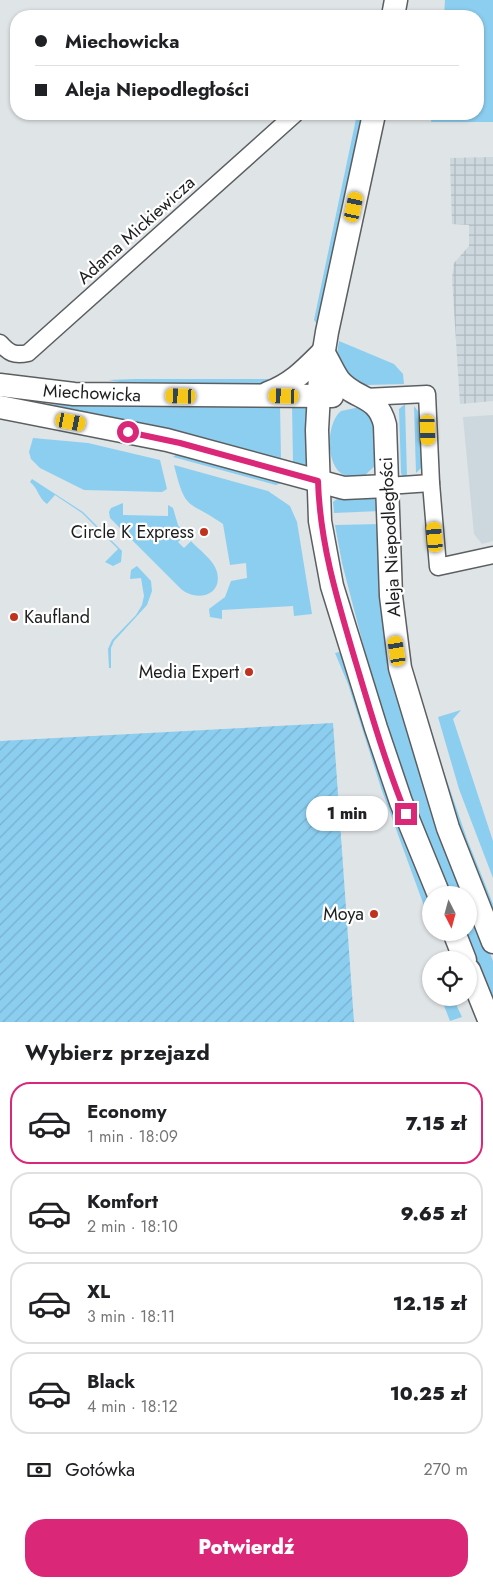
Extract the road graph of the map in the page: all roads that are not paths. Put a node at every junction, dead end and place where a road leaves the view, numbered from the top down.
1 (288, 120) edge
2 (373, 120) edge
3 (0, 343) edge
4 (323, 352) junction
5 (0, 384) edge
6 (260, 396) junction
7 (318, 396) junction
8 (365, 397) junction
9 (0, 407) edge
10 (318, 481) junction
11 (431, 482) junction
12 (387, 486) junction
13 (493, 555) edge
14 (435, 886) edge
15 (493, 942) edge
16 (477, 990) edge
17 (490, 1022) edge

1 - 3 street, Adama Mickiewicza
2 - 4 street
4 - 6 street
4 - 7 street
4 - 8 street, Aleja Niepodległości
5 - 6 street, Miechowicka
6 - 7 street, Miechowicka
7 - 8 street, Miechowicka
7 - 10 street
8 - 11 street
8 - 12 street, Aleja Niepodległości
9 - 10 street, Miechowicka
10 - 12 street, Miechowicka
10 - 14 street
11 - 12 street, Miechowicka
11 - 13 street
12 - 15 street, Aleja Niepodległości
16 - 17 street

